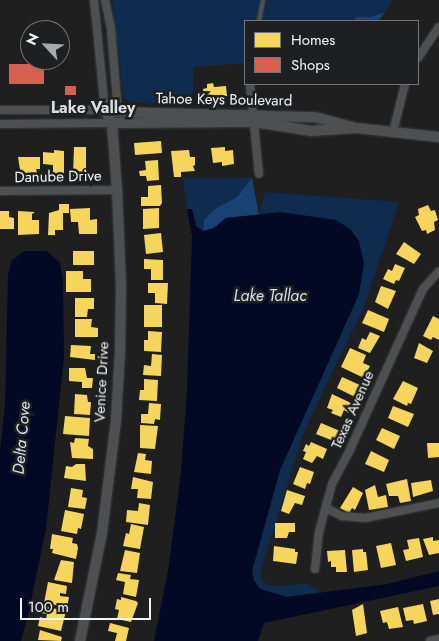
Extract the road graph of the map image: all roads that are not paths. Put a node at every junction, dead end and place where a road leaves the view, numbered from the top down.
1 (94, 0) edge
2 (105, 0) edge
3 (262, 0) edge
4 (259, 20) edge
5 (439, 27) edge
6 (419, 57) edge
7 (250, 85) edge
8 (405, 85) edge
9 (0, 110) edge
10 (105, 110) junction
11 (118, 112) junction
12 (254, 119) junction
13 (112, 123) junction
14 (0, 124) edge
15 (393, 132) junction
16 (439, 137) edge
17 (259, 174) dead end
18 (117, 190) junction
19 (0, 192) edge
20 (439, 271) edge
21 (439, 503) edge
22 (326, 508) junction
23 (315, 569) dead end
24 (439, 639) edge
25 (80, 641) edge
26 (430, 641) edge

1 - 10 street
2 - 11 street
3 - 4 lane
5 - 6 street
7 - 12 street
8 - 15 street
9 - 10 street, Tahoe Keys Boulevard
10 - 11 street, Tahoe Keys Boulevard
10 - 13 street
11 - 12 street, Tahoe Keys Boulevard
11 - 13 street
12 - 13 street, Tahoe Keys Boulevard
12 - 15 street, Tahoe Keys Boulevard
12 - 17 street
13 - 14 street, Tahoe Keys Boulevard
13 - 18 street, Venice Drive
15 - 16 street, Tahoe Keys Boulevard
18 - 19 street, Danube Drive
18 - 25 street, Venice Drive
20 - 22 street, Texas Avenue
21 - 22 street
22 - 23 street, Texas Avenue
24 - 26 street

